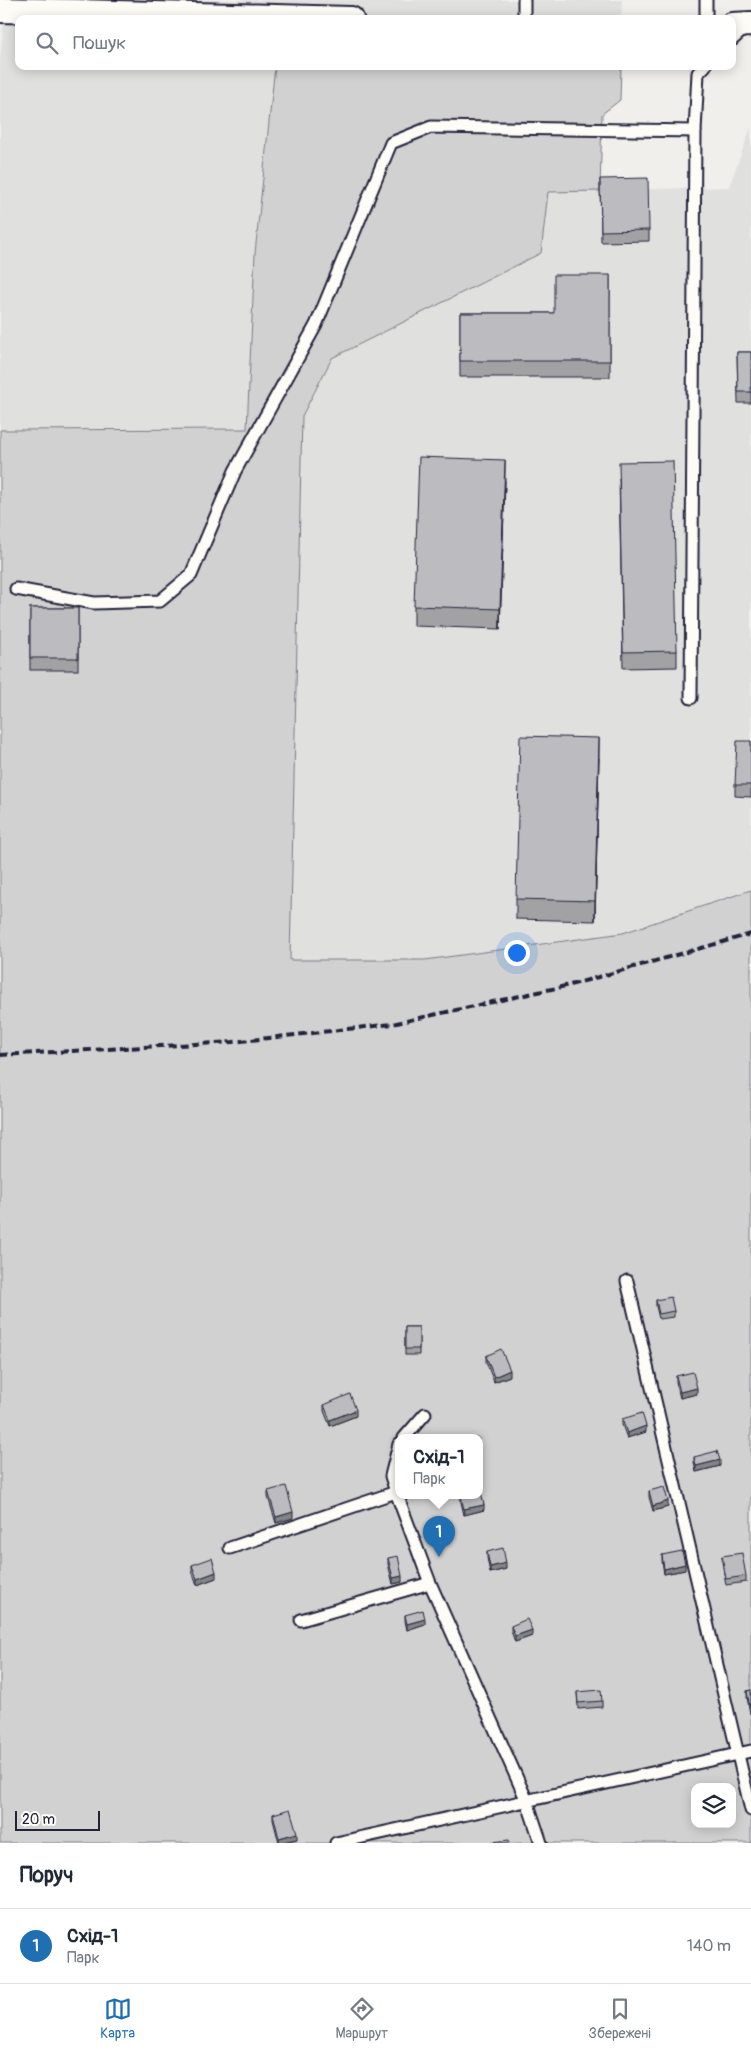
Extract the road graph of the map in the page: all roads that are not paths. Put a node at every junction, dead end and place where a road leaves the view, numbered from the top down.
1 (524, 0) edge
2 (706, 0) edge
3 (3, 10) edge
4 (197, 15) edge
5 (524, 15) edge
6 (706, 15) edge
7 (744, 24) edge
8 (736, 35) edge
9 (701, 70) edge
10 (694, 131) junction
11 (16, 589) dead end
12 (691, 698) dead end
13 (627, 1281) dead end
14 (425, 1414) dead end
15 (408, 1434) edge
16 (395, 1460) edge
17 (395, 1489) edge
18 (395, 1492) edge
19 (399, 1499) edge
20 (230, 1548) dead end
21 (430, 1583) junction
22 (301, 1620) dead end
23 (751, 1751) edge
24 (739, 1753) junction
25 (527, 1801) junction
26 (751, 1810) edge
27 (336, 1843) edge
28 (541, 1843) edge

1 - 5 lane
2 - 6 lane
3 - 4 street
7 - 8 lane
9 - 10 lane
10 - 11 lane
10 - 12 lane
13 - 24 lane
14 - 15 lane
16 - 17 lane
18 - 20 lane
19 - 21 lane
21 - 22 lane
21 - 25 lane
23 - 24 lane
24 - 25 lane
24 - 26 lane
25 - 27 lane
25 - 28 lane

